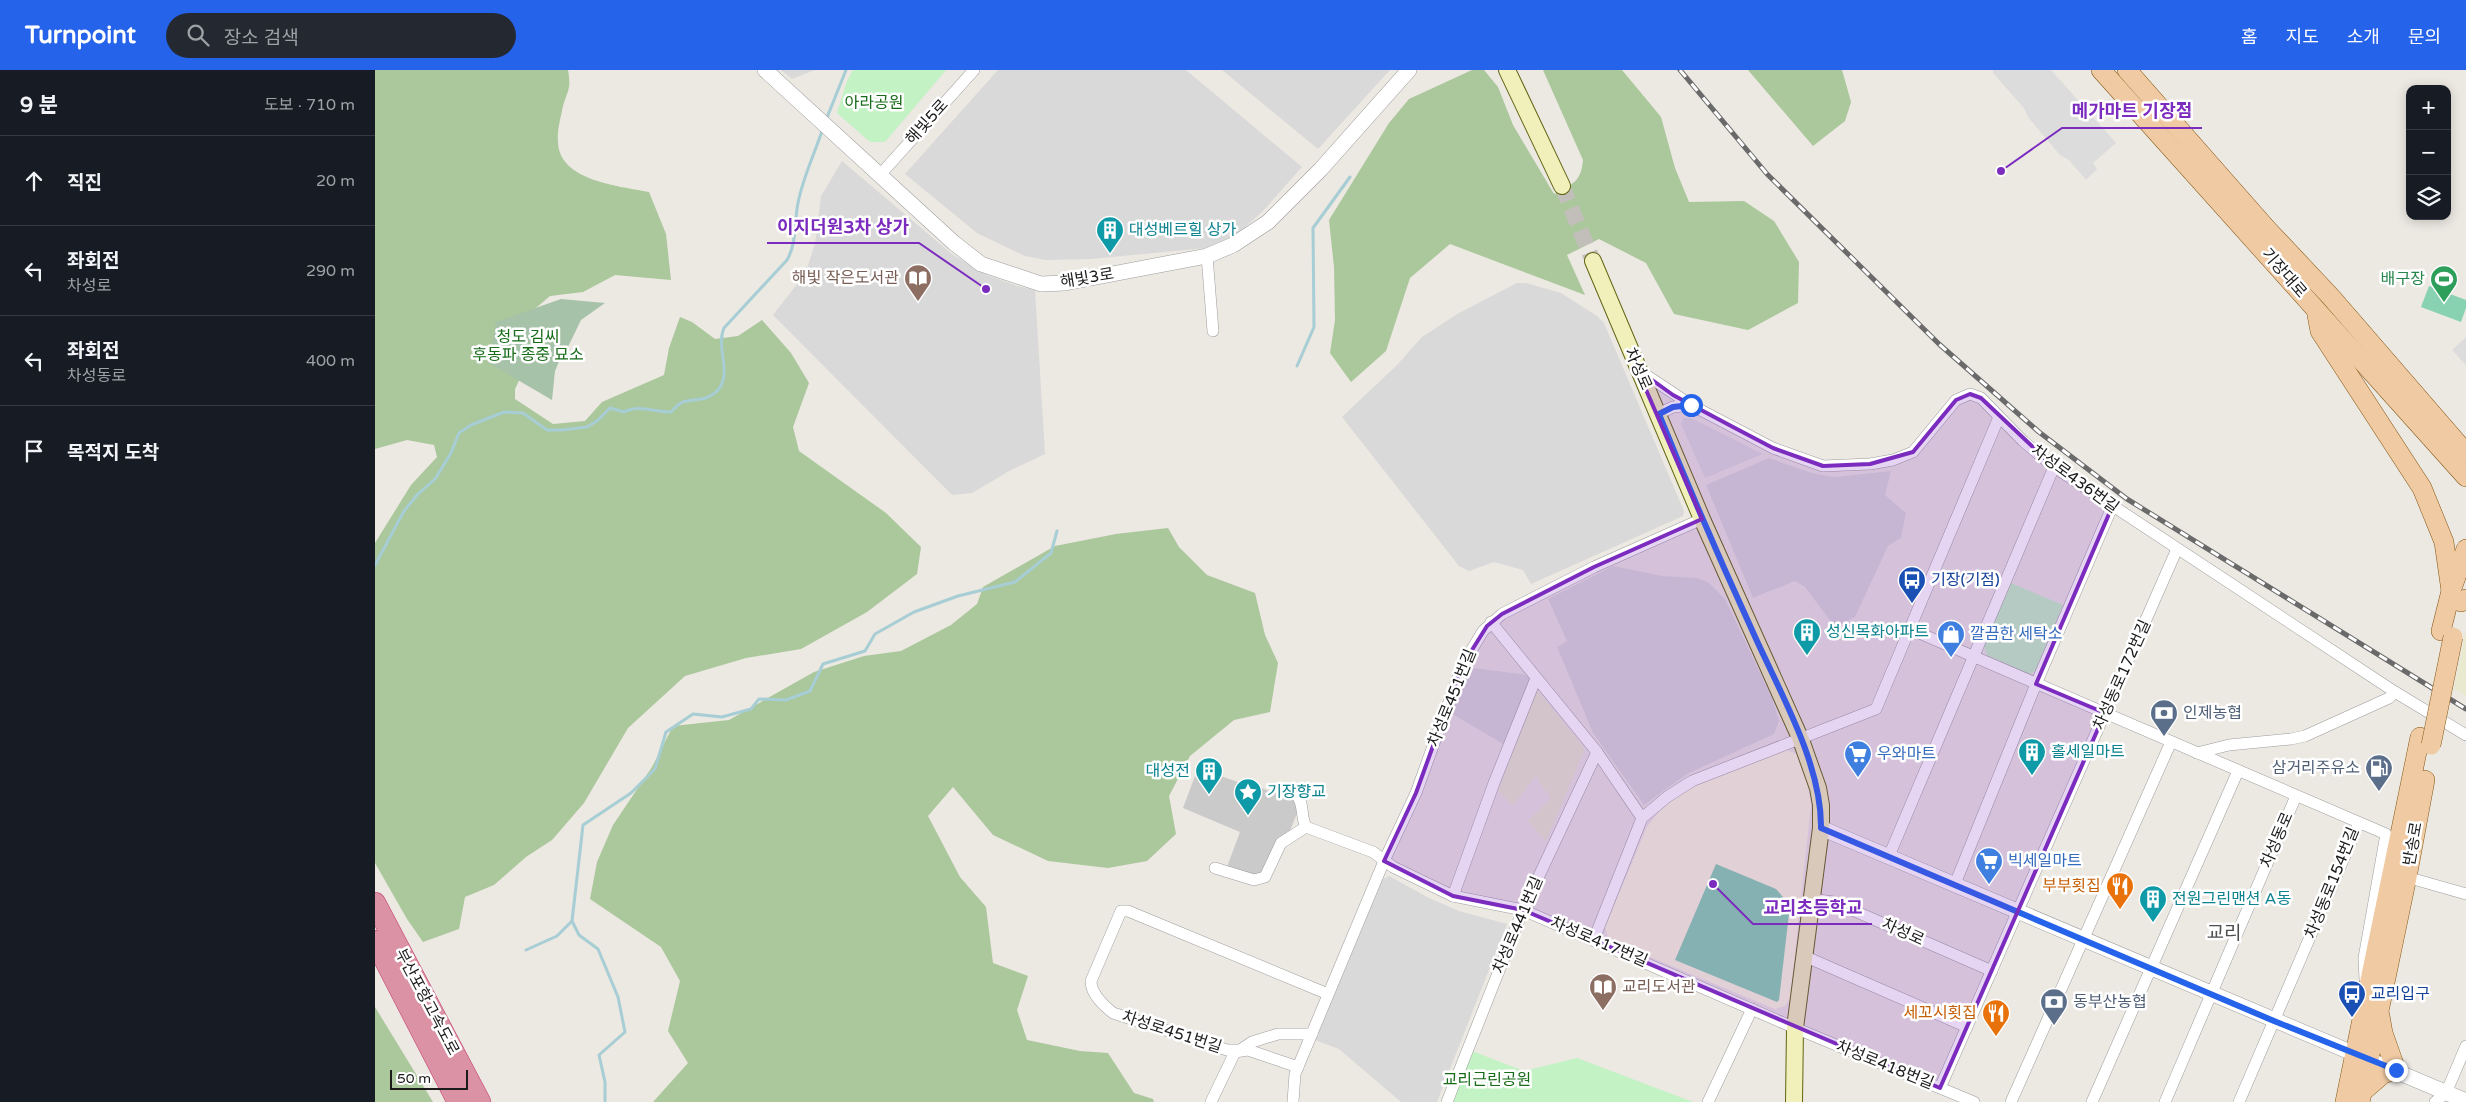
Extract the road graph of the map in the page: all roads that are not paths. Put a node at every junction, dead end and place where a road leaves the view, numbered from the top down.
1 (765, 70) edge
2 (974, 70) edge
3 (1409, 70) edge
4 (1507, 70) edge
5 (2101, 70) edge
6 (2127, 70) edge
7 (881, 175) junction
8 (1562, 186) tunnel mouth
9 (1207, 256) junction
10 (1593, 261) tunnel mouth
11 (2316, 309) junction
12 (1213, 331) dead end
13 (1637, 369) junction
14 (1691, 405) junction
15 (1659, 414) junction
16 (1999, 417) junction
17 (2466, 453) edge
18 (2054, 467) junction
19 (2466, 477) edge
20 (2112, 507) junction
21 (1702, 519) junction
22 (2177, 549) junction
23 (2466, 549) edge
24 (2461, 595) edge
25 (1491, 622) junction
26 (1910, 629) junction
27 (1973, 656) junction
28 (1536, 678) junction
29 (2036, 684) junction
30 (2395, 692) junction
31 (2105, 713) junction
32 (2466, 736) edge
33 (1801, 740) junction
34 (2171, 742) junction
35 (1597, 752) junction
36 (2197, 753) junction
37 (2238, 770) junction
38 (1296, 794) dead end
39 (2296, 796) junction
40 (1642, 818) junction
41 (2359, 823) junction
42 (1306, 827) junction
43 (1821, 828) junction
44 (1889, 856) junction
45 (1384, 861) junction
46 (1215, 868) dead end
47 (2400, 875) junction
48 (1955, 884) junction
49 (2466, 894) edge
50 (1453, 896) junction
51 (1811, 899) junction
52 (375, 903) edge
53 (1523, 910) junction
54 (2018, 911) junction
55 (1594, 939) junction
56 (2083, 939) junction
57 (375, 941) edge
58 (1804, 956) junction
59 (2152, 968) junction
60 (1992, 971) junction
61 (2369, 988) junction
62 (1328, 994) junction
63 (2211, 994) junction
64 (1752, 1009) junction
65 (2378, 1011) junction
66 (2274, 1021) junction
67 (1967, 1027) junction
68 (1795, 1028) junction
69 (1312, 1034) junction
70 (2466, 1046) edge
71 (1240, 1050) junction
72 (2362, 1057) junction
73 (1298, 1067) junction
74 (2396, 1070) junction
75 (1940, 1088) junction
76 (2441, 1098) edge
77 (2355, 1099) edge
78 (458, 1102) edge
79 (480, 1102) edge
80 (1211, 1102) edge
81 (1293, 1102) edge
82 (1447, 1102) edge
83 (1708, 1102) edge
84 (1794, 1102) edge
85 (1974, 1102) edge
86 (2011, 1102) edge
87 (2092, 1102) edge
88 (2165, 1102) edge
89 (2239, 1102) edge
90 (2466, 1102) edge

1 - 7 street, 해빛3로
2 - 7 street, 해빛5로
3 - 9 street, 해빛3로
4 - 8 main road
5 - 11 main road, 기장대로
6 - 17 main road, 기장대로
7 - 9 street, 해빛3로
9 - 12 street
10 - 13 main road, 차성로
11 - 19 main road, 기장대로
11 - 24 main road
13 - 14 street
13 - 15 main road, 차성로
14 - 15 street
14 - 16 street, 차성로436번길
15 - 21 main road, 차성로
16 - 18 street, 차성로436번길
16 - 26 street
18 - 20 street, 차성로436번길
18 - 27 street
20 - 22 street, 차성로436번길
20 - 29 street
21 - 25 street, 차성로451번길
21 - 33 main road, 차성로
22 - 30 street, 차성로436번길
22 - 31 street, 차성동로172번길
23 - 24 main road
24 - 47 main road, 반송로
25 - 28 street
25 - 45 street, 차성로451번길
26 - 27 street, 차성동로154번길
26 - 33 street
27 - 29 street, 차성동로154번길
27 - 44 street
28 - 35 street
28 - 50 street
29 - 31 street, 차성동로154번길
29 - 48 street
30 - 32 street, 차성로436번길
30 - 36 street
31 - 34 street, 차성동로154번길
31 - 54 street, 차성동로172번길
33 - 40 street
33 - 43 main road, 차성로
34 - 36 street, 차성동로154번길
34 - 56 street
35 - 40 street
35 - 53 street, 차성로441번길
36 - 37 street, 차성동로154번길
37 - 39 street, 차성동로154번길
37 - 59 street
38 - 42 street
39 - 41 street, 차성동로154번길
39 - 63 street, 차성동로
40 - 55 street
41 - 61 street
41 - 66 street, 차성동로154번길
42 - 45 street, 차성로417번길
42 - 46 street
43 - 44 street
43 - 51 main road, 차성로
44 - 48 street
45 - 50 street, 차성로417번길
45 - 62 street, 차성로451번길
47 - 49 street
47 - 61 main road, 반송로
47 - 65 main road, 반송로
48 - 54 street
50 - 53 street, 차성로417번길
51 - 58 main road, 차성로
51 - 60 street, 차성로
52 - 79 highway, 부산포항고속도로
53 - 55 street, 차성로417번길
53 - 82 street, 차성로441번길
54 - 56 street
54 - 60 street
55 - 64 street, 차성로417번길
56 - 59 street
56 - 86 street
57 - 78 highway, 부산포항고속도로
58 - 67 street
58 - 68 main road, 차성로
59 - 63 street
59 - 87 street
60 - 67 street
61 - 72 main road, 반송로
62 - 69 street, 차성로451번길
62 - 71 street, 차성로451번길
63 - 66 street
63 - 88 street, 차성동로
64 - 68 street, 차성로417번길
64 - 83 street
65 - 72 main road, 반송로
65 - 74 main road
66 - 72 street
66 - 89 street
67 - 75 street
68 - 75 street, 차성로418번길
68 - 84 main road, 차성로
69 - 71 street, 차성로451번길
69 - 73 street, 차성로451번길
70 - 76 street
71 - 73 street, 차성로451번길
71 - 80 street, 차성로451번길
72 - 74 street
72 - 77 main road, 반송로
73 - 81 street, 차성로451번길
74 - 76 street
74 - 77 main road
75 - 85 street, 차성로418번길
76 - 90 street

